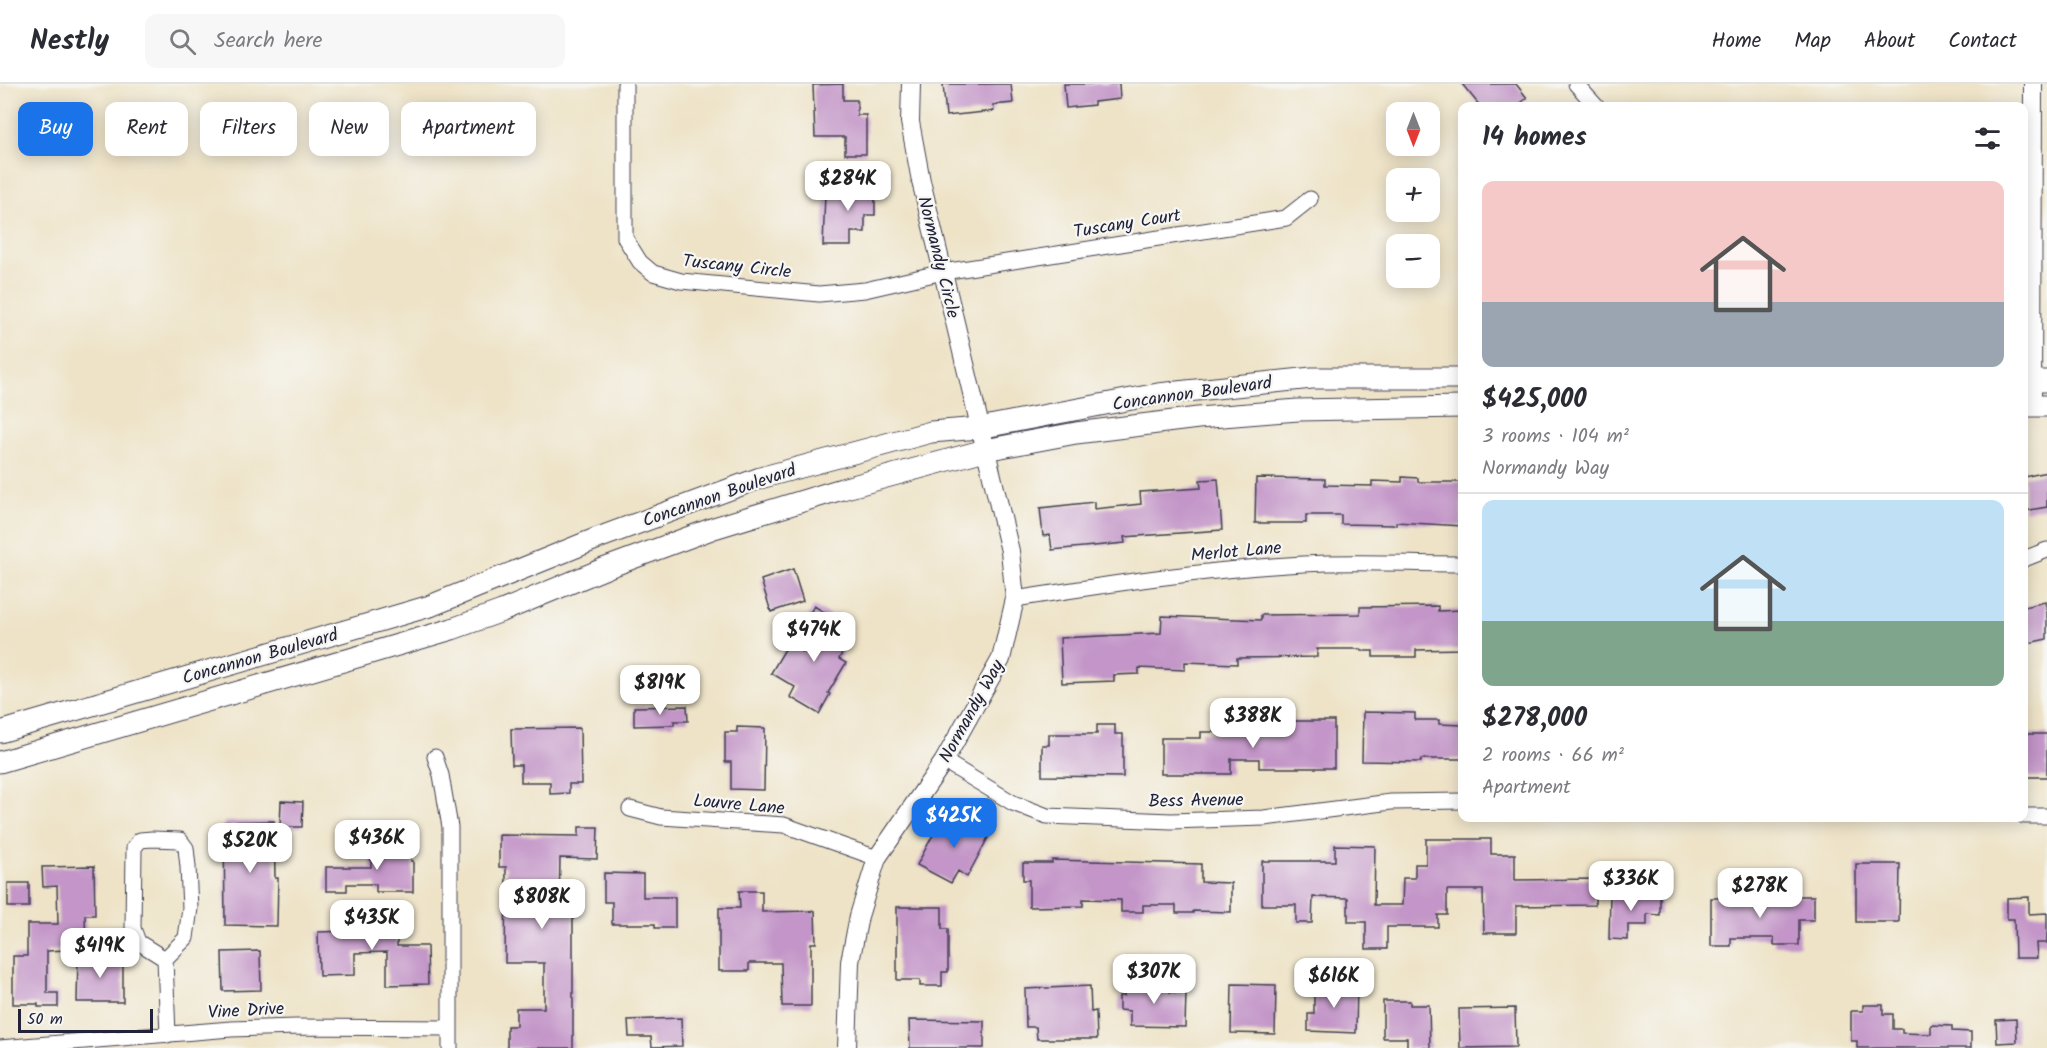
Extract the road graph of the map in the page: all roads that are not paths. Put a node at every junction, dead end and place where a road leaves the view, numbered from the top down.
1 (625, 84) edge
2 (911, 84) edge
3 (1576, 84) edge
4 (2033, 84) edge
5 (1592, 102) edge
6 (1310, 199) dead end
7 (2028, 218) edge
8 (943, 272) junction
9 (1458, 378) edge
10 (2035, 381) edge
11 (2034, 406) edge
12 (1458, 407) edge
13 (980, 428) junction
14 (985, 450) junction
15 (2047, 550) edge
16 (2028, 557) edge
17 (1458, 564) edge
18 (1015, 599) junction
19 (0, 732) edge
20 (435, 757) dead end
21 (944, 761) junction
22 (0, 762) edge
23 (1458, 801) edge
24 (630, 809) dead end
25 (2028, 816) edge
26 (2047, 816) edge
27 (878, 858) junction
28 (165, 959) junction
29 (450, 1028) junction
30 (168, 1035) junction
31 (45, 1046) edge
32 (0, 1048) edge
33 (450, 1048) edge
34 (847, 1048) edge

1 - 8 street, Tuscany Circle
2 - 8 street, Normandy Circle
3 - 5 street
4 - 7 street
6 - 8 street, Tuscany Court
7 - 10 street
8 - 13 street, Normandy Circle
9 - 13 main road, Concannon Boulevard
10 - 11 street
12 - 14 main road, Concannon Boulevard
13 - 14 street, Normandy Way
13 - 19 main road, Concannon Boulevard
14 - 18 street, Normandy Way
14 - 22 main road, Concannon Boulevard
15 - 16 street
17 - 18 street, Merlot Lane
18 - 21 street, Normandy Way
20 - 29 street
21 - 23 street, Bess Avenue
21 - 27 street, Normandy Way
24 - 27 street, Louvre Lane
25 - 26 street
27 - 34 street, Normandy Way
28 - 28 street
28 - 30 street
29 - 30 street, Vine Drive
29 - 33 street
30 - 31 street, Vine Drive
31 - 32 street, Vine Drive

